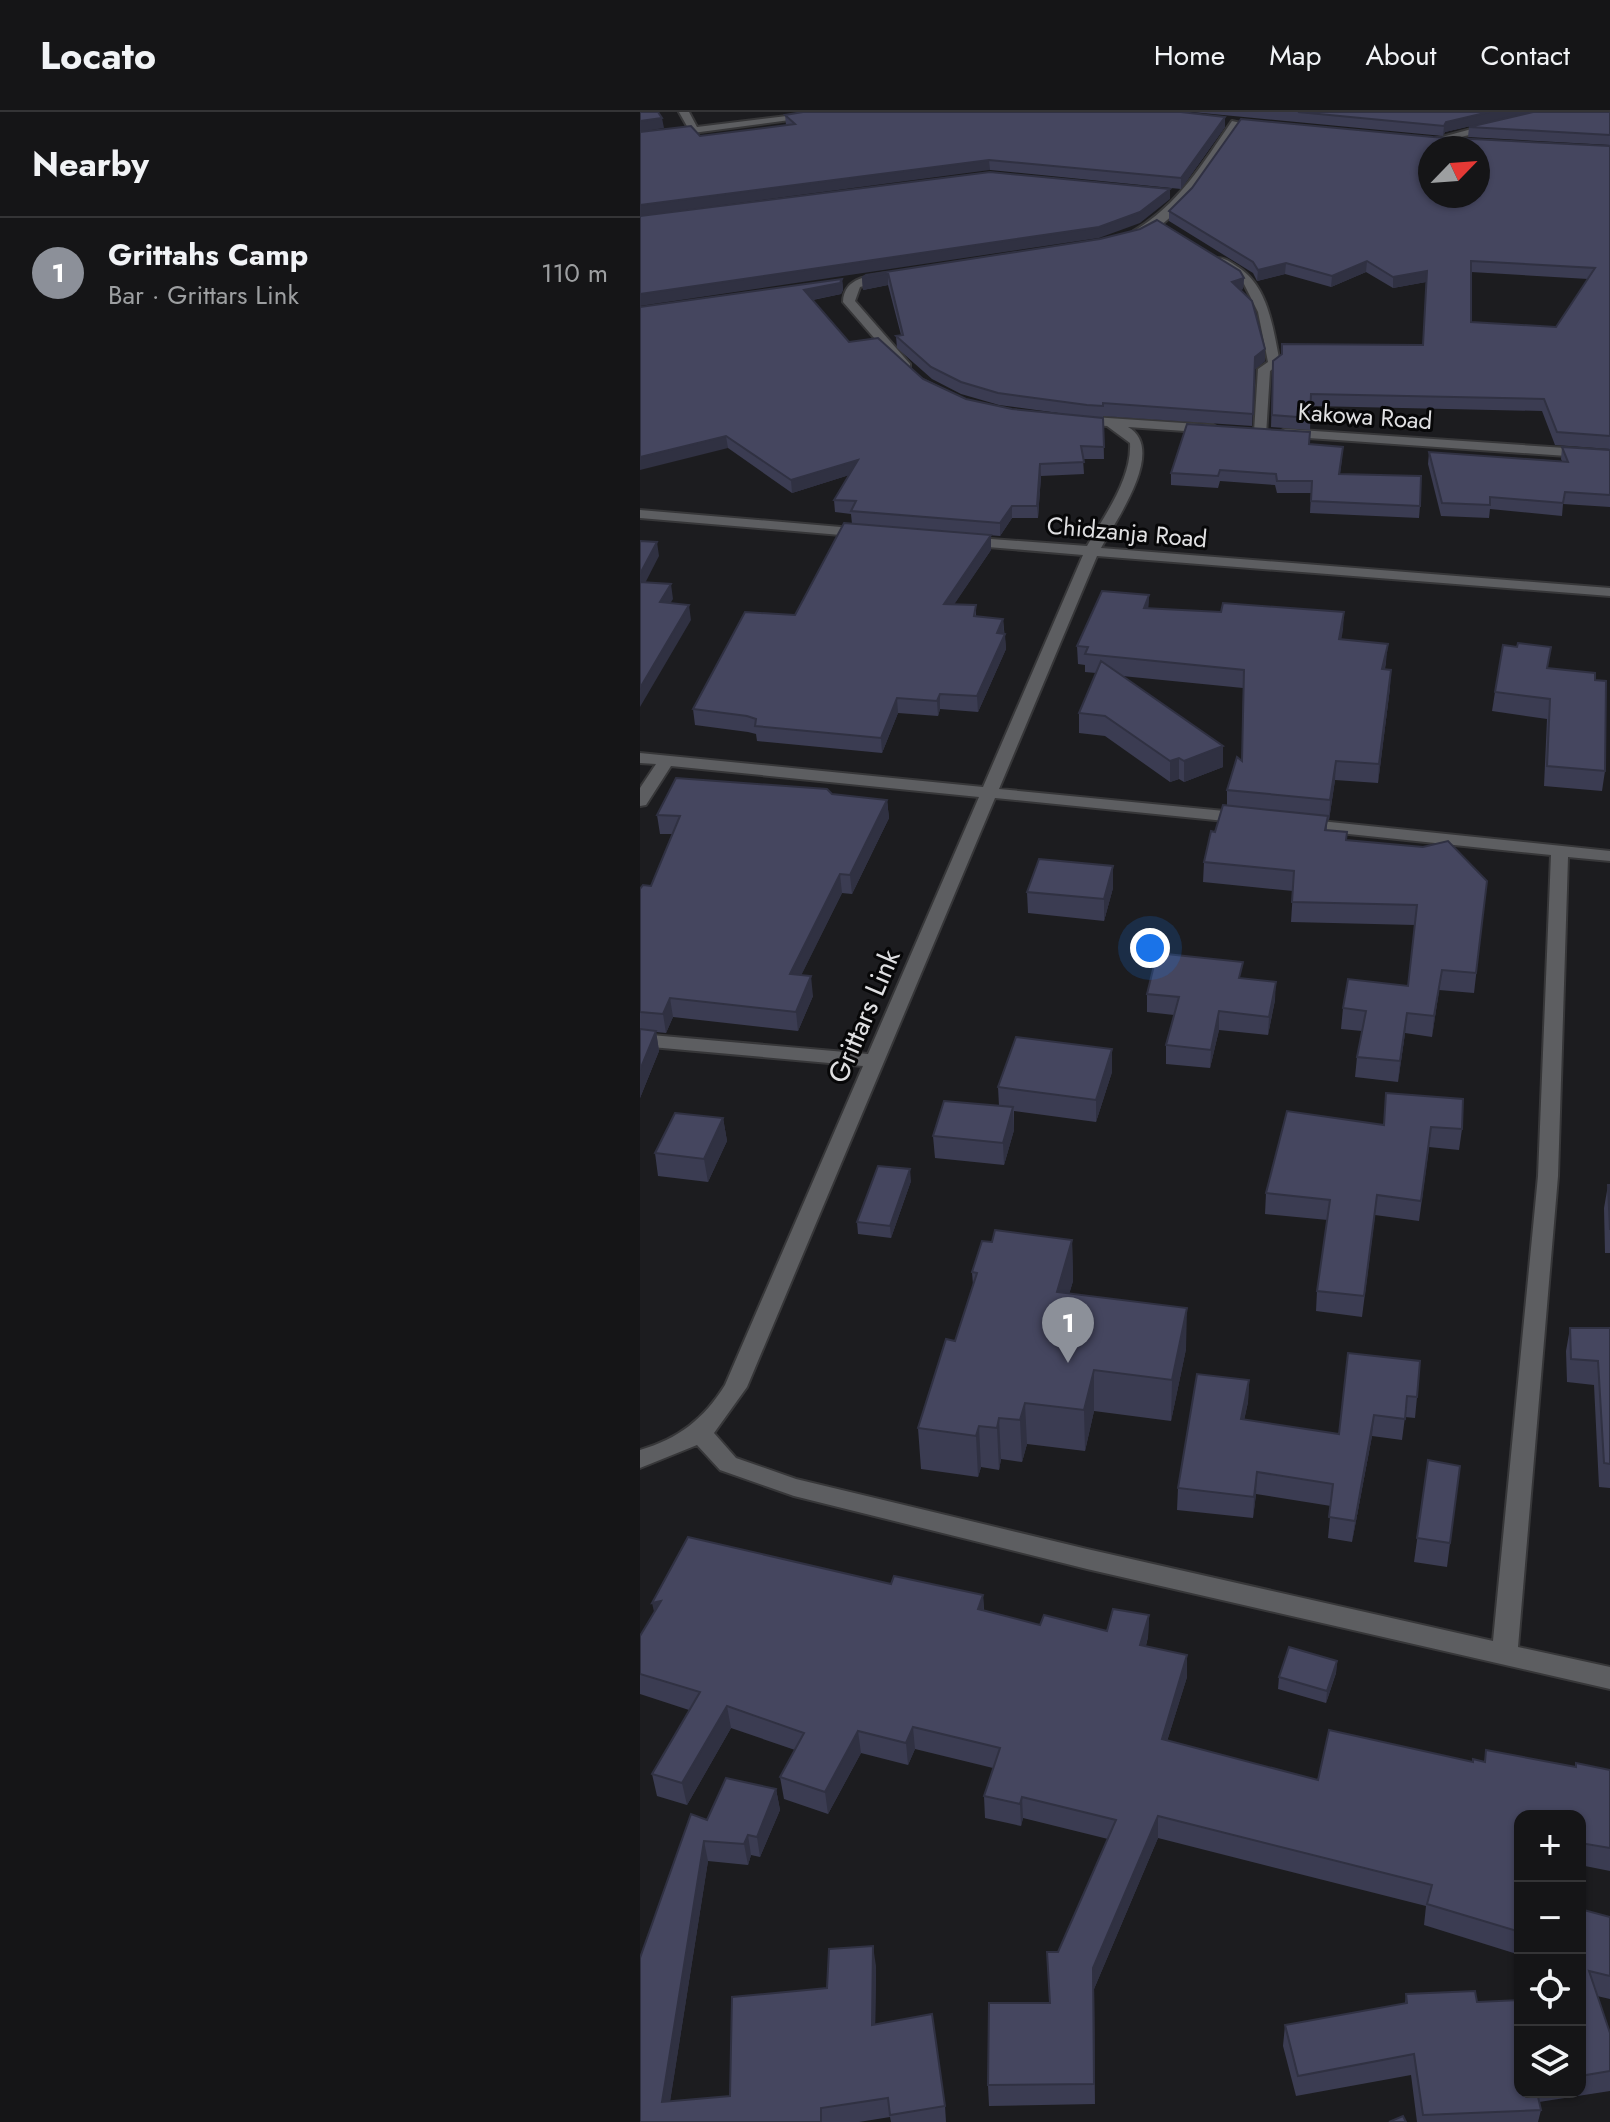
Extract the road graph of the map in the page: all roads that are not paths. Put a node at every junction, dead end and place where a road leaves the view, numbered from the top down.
1 (684, 112) edge
2 (844, 112) edge
3 (1221, 121) edge
4 (1513, 122) edge
5 (1236, 123) junction
6 (1250, 124) edge
7 (695, 132) junction
8 (1453, 136) edge
9 (640, 137) edge
10 (1170, 193) edge
11 (1185, 195) junction
12 (1119, 240) edge
13 (1204, 250) edge
14 (901, 274) edge
15 (862, 281) junction
16 (832, 285) edge
17 (915, 375) edge
18 (1058, 418) edge
19 (1107, 424) junction
20 (1230, 430) edge
21 (1246, 431) edge
22 (1261, 432) junction
23 (1610, 455) edge
24 (640, 514) edge
25 (873, 533) edge
26 (951, 540) edge
27 (1091, 552) junction
28 (1610, 592) edge
29 (640, 758) edge
30 (667, 760) junction
31 (989, 791) junction
32 (640, 801) edge
33 (1259, 820) edge
34 (1291, 823) edge
35 (1560, 852) junction
36 (1610, 856) edge
37 (640, 1040) edge
38 (875, 1061) junction
39 (700, 1433) junction
40 (640, 1459) edge
41 (1505, 1654) junction
42 (1610, 1678) edge

1 - 7 street
2 - 7 street
3 - 5 street
4 - 8 street
5 - 6 street
5 - 11 street
7 - 9 street
10 - 11 street
11 - 12 street
13 - 22 street
14 - 15 street
15 - 16 street
15 - 17 street
18 - 19 street
19 - 20 street
19 - 27 street, Grittars Link
21 - 22 street, Kakowa Road
22 - 23 street, Kakowa Road
24 - 25 street
26 - 27 street, Chidzanja Road
27 - 28 street, Chidzanja Road
27 - 31 street, Grittars Link
29 - 30 street
30 - 31 street
30 - 32 street
31 - 33 street
31 - 38 street, Grittars Link
34 - 35 street
35 - 36 street
35 - 41 street
37 - 38 street
38 - 39 street, Grittars Link
39 - 40 street, Grittars Link
39 - 41 street
41 - 42 street

